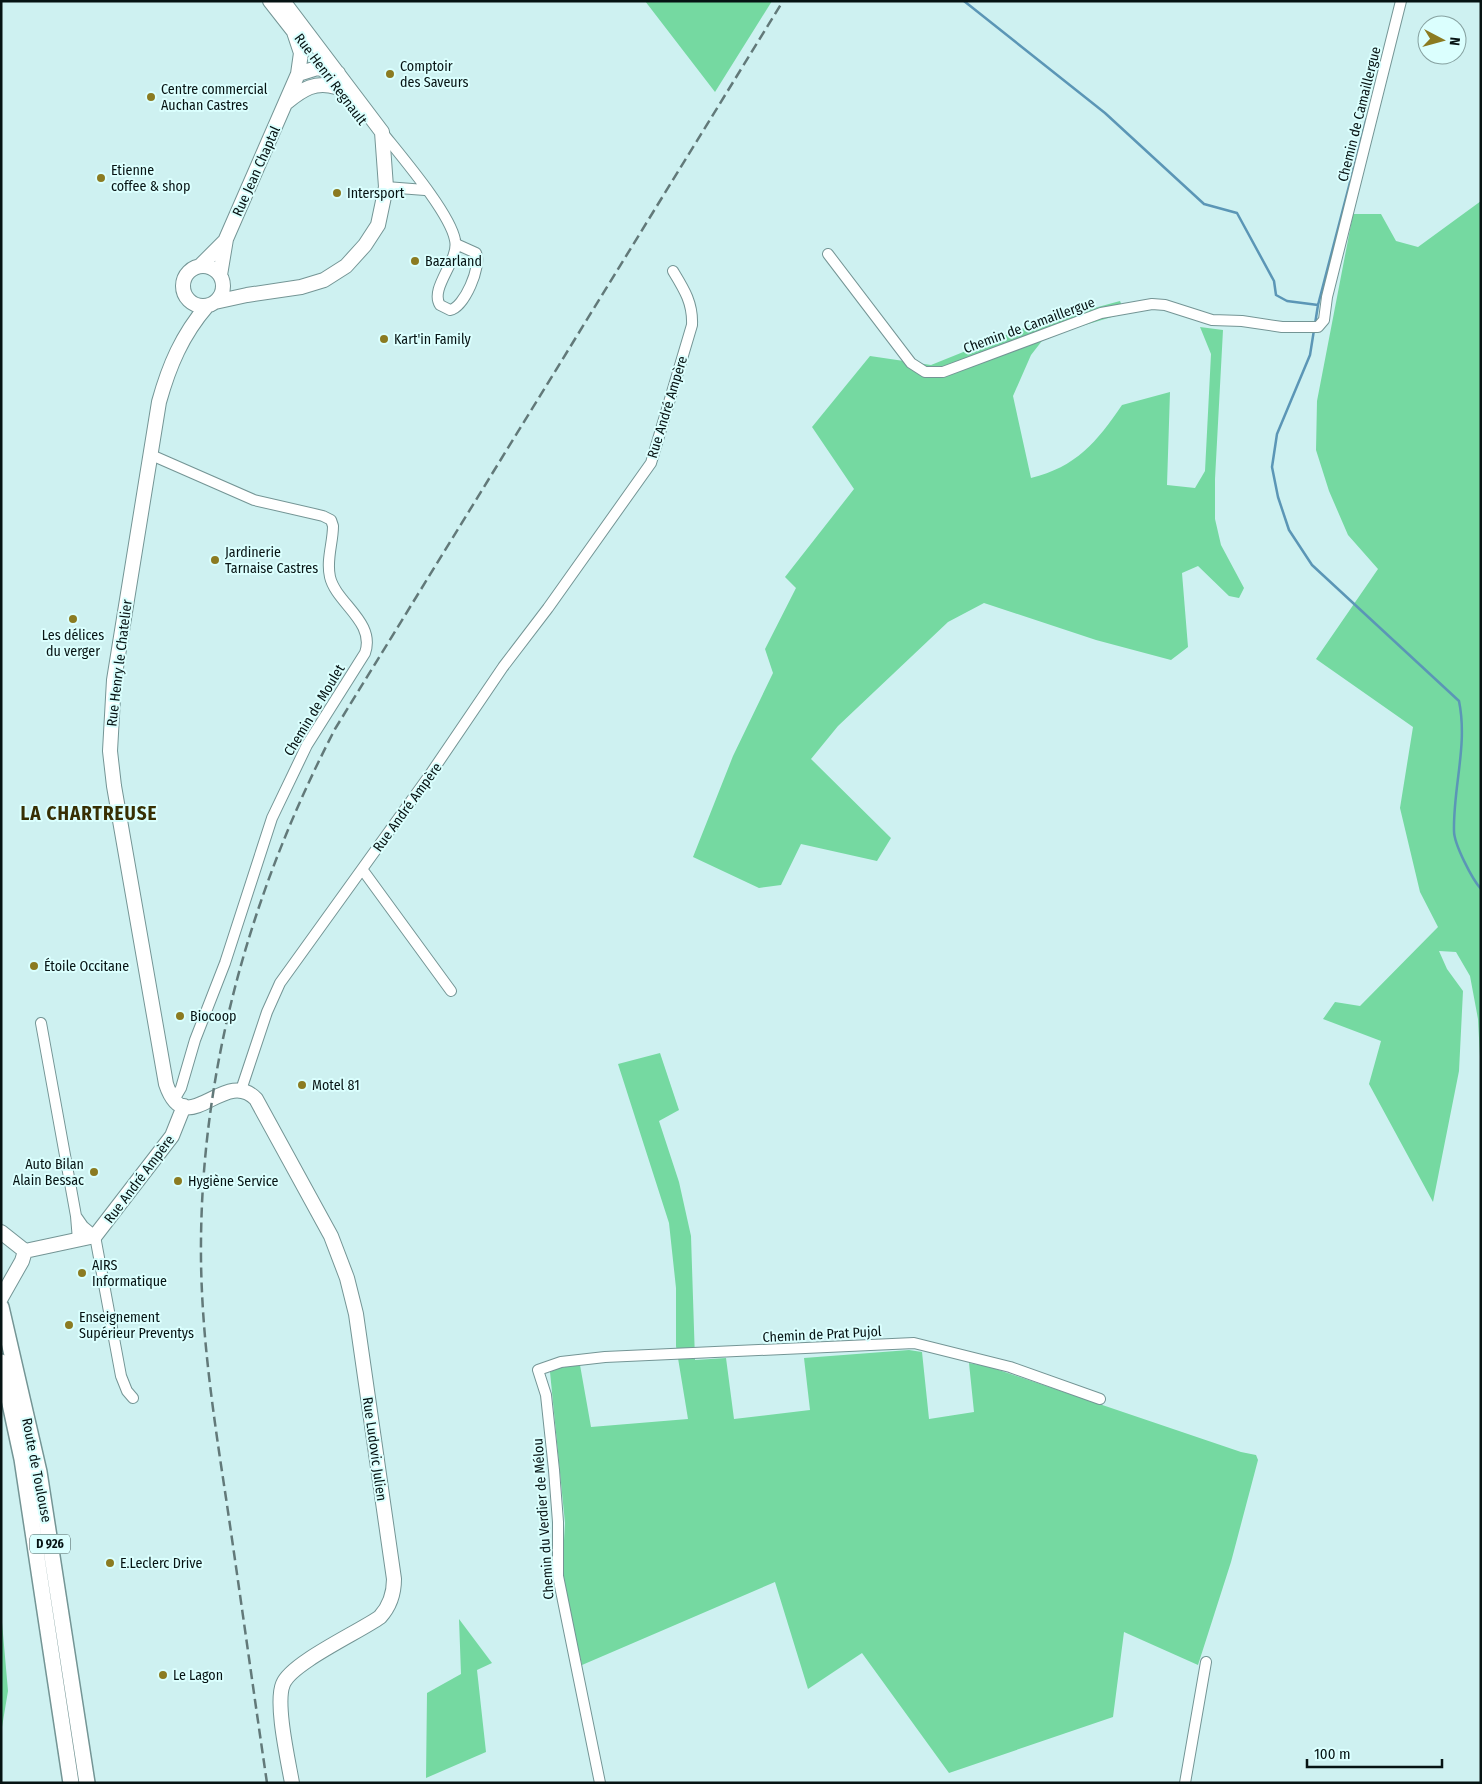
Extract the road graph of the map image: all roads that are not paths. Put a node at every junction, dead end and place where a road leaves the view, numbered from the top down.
1 (270, 1) edge
2 (283, 1) edge
3 (1401, 1) edge
4 (294, 32) junction
5 (329, 71) junction
6 (298, 74) junction
7 (286, 102) junction
8 (382, 132) junction
9 (384, 162) junction
10 (405, 162) junction
11 (386, 186) junction
12 (425, 190) junction
13 (226, 239) junction
14 (456, 244) junction
15 (828, 254) dead end
16 (200, 266) junction
17 (673, 271) dead end
18 (221, 279) junction
19 (246, 294) junction
20 (186, 297) junction
21 (211, 304) junction
22 (184, 335) junction
23 (149, 454) junction
24 (362, 869) junction
25 (451, 991) dead end
26 (42, 1023) dead end
27 (241, 1090) junction
28 (179, 1103) junction
29 (76, 1216) junction
30 (1, 1232) edge
31 (95, 1236) junction
32 (78, 1240) junction
33 (25, 1251) junction
34 (1, 1298) edge
35 (1, 1307) edge
36 (1, 1362) edge
37 (538, 1370) joint
38 (133, 1398) dead end
39 (1100, 1399) dead end
40 (1206, 1662) dead end
41 (71, 1783) edge
42 (87, 1783) edge
43 (292, 1783) edge
44 (600, 1783) edge
45 (1185, 1783) edge

1 - 4 main road, Rue Henri Regnault
2 - 5 main road, Rue Henri Regnault
3 - 15 street, Chemin de Camaillergue
4 - 5 main road, Rue Henri Regnault
4 - 6 main road, Rue Jean Chaptal
5 - 6 main road
5 - 7 main road
5 - 8 main road, Rue Henri Regnault
5 - 9 main road, Rue Henri Regnault
6 - 7 main road, Rue Jean Chaptal
7 - 13 main road, Rue Jean Chaptal
8 - 9 main road, Rue Henri Regnault
8 - 10 street, Rue Henri Regnault
9 - 10 street
9 - 11 main road, Rue Henri Regnault
10 - 12 street, Rue Henri Regnault
11 - 12 street
11 - 19 main road, Rue Henri Regnault
12 - 14 street, Rue Henri Regnault
13 - 16 main road, Rue Jean Chaptal
13 - 18 main road, Rue Jean Chaptal
14 - 14 street
16 - 18 main road
16 - 20 main road
17 - 24 street, Rue André Ampère
18 - 19 main road
18 - 21 main road
19 - 21 main road, Rue Henri Regnault
20 - 21 main road
20 - 22 main road, Rue Henry le Chatelier
21 - 22 main road, Rue Henry le Chatelier
22 - 23 main road, Rue Henry le Chatelier
23 - 28 main road, Rue Henry le Chatelier
23 - 28 street, Chemin de Moulet
24 - 25 street
24 - 27 street, Rue André Ampère
26 - 29 street
27 - 28 main road
27 - 43 main road, Rue Ludovic Julien
28 - 31 main road, Rue André Ampère
29 - 31 street
29 - 32 street
30 - 33 main road
31 - 32 main road, Rue André Ampère
31 - 38 street
32 - 33 main road, Rue André Ampère
33 - 34 main road
35 - 42 main road, Route de Toulouse / D 926
36 - 41 main road, Route de Toulouse / D 926
37 - 39 street, Chemin de Prat Pujol
37 - 44 street, Chemin du Verdier de Mélou
40 - 45 street

